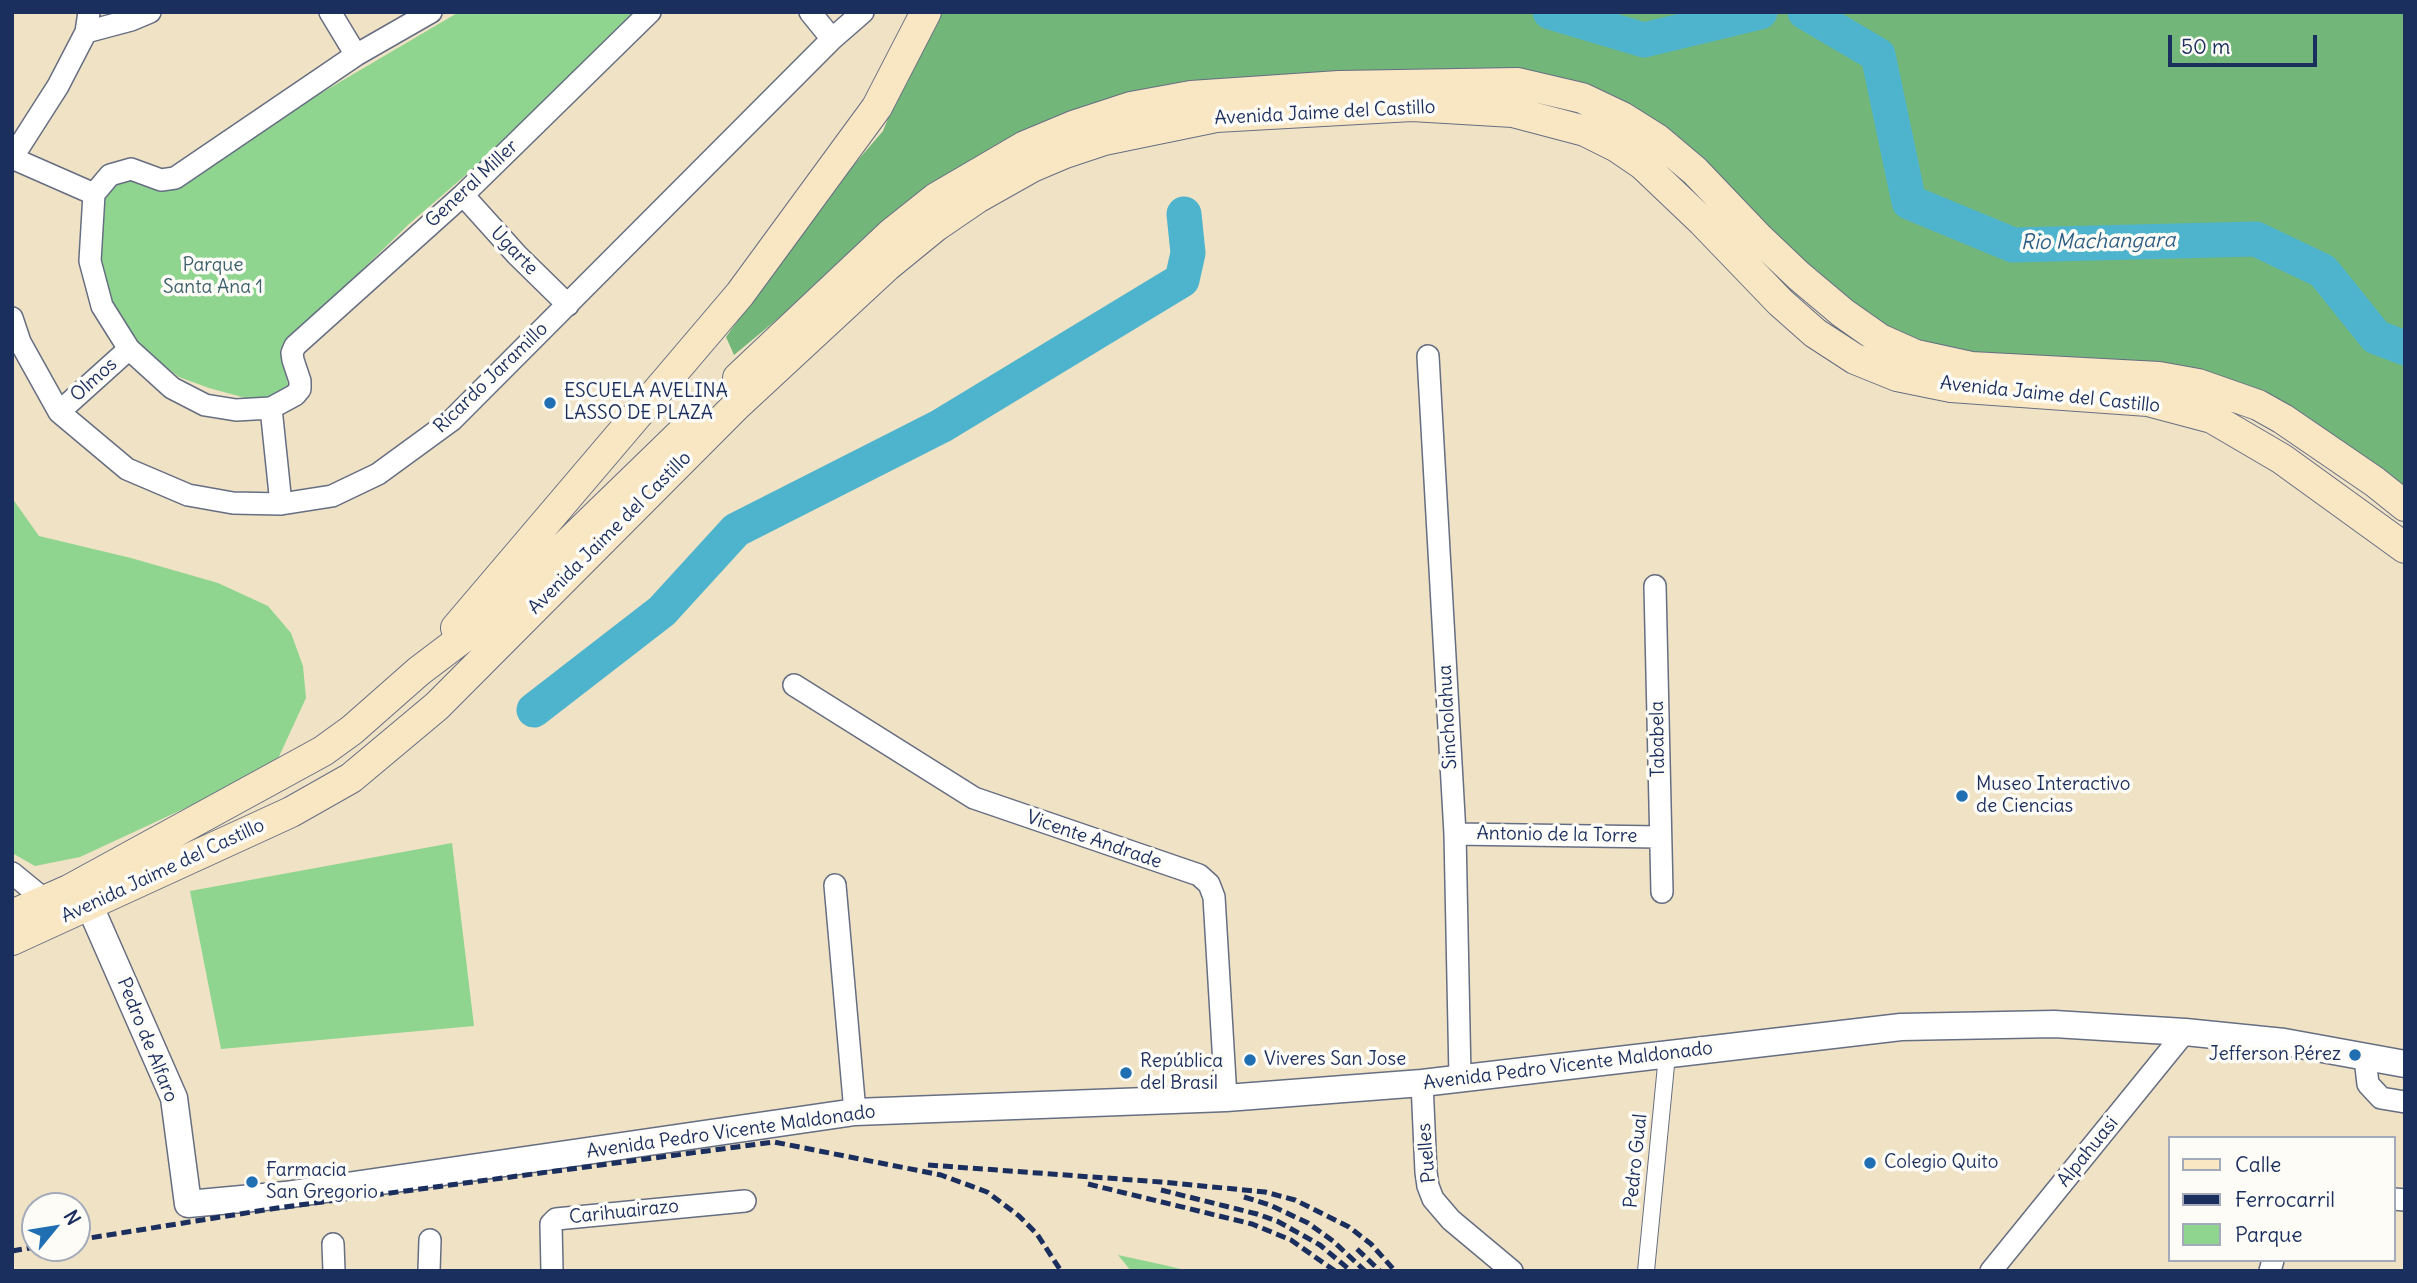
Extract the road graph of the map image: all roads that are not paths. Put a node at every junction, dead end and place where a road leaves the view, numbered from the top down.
1 (150, 12) edge
2 (330, 12) edge
3 (431, 12) edge
4 (650, 12) edge
5 (810, 12) edge
6 (863, 12) edge
7 (926, 12) edge
8 (88, 22) edge
9 (832, 39) junction
10 (356, 55) junction
11 (12, 158) edge
12 (94, 194) junction
13 (463, 195) junction
14 (568, 305) junction
15 (12, 318) edge
16 (129, 349) junction
17 (1429, 356) dead end
18 (271, 408) junction
19 (58, 412) junction
20 (281, 504) junction
21 (2405, 506) edge
22 (2405, 548) edge
23 (1655, 586) dead end
24 (419, 671) junction
25 (794, 685) dead end
26 (1455, 834) junction
27 (1660, 837) junction
28 (12, 873) edge
29 (835, 885) dead end
30 (1662, 892) dead end
31 (85, 895) junction
32 (53, 909) junction
33 (12, 915) edge
34 (12, 940) edge
35 (2185, 1032) junction
36 (1667, 1055) junction
37 (2365, 1058) junction
38 (2405, 1064) edge
39 (1460, 1077) junction
40 (1422, 1083) junction
41 (1226, 1098) junction
42 (2405, 1102) edge
43 (855, 1112) junction
44 (745, 1200) dead end
45 (188, 1204) joint
46 (430, 1240) dead end
47 (333, 1244) dead end
48 (334, 1271) edge
49 (429, 1271) edge
50 (552, 1271) edge
51 (1512, 1271) edge
52 (1646, 1271) edge
53 (1991, 1271) edge

1 - 8 street
2 - 10 street
3 - 10 street
4 - 13 street, General Miller
5 - 9 street
6 - 9 street, Ricardo Jaramillo
7 - 24 main road
8 - 11 street
9 - 14 street, Ricardo Jaramillo
10 - 12 street
11 - 12 street
12 - 16 street
13 - 14 street, Ugarte
13 - 18 street, General Miller
14 - 20 street, Ricardo Jaramillo
15 - 19 street, Ricardo Jaramillo
16 - 18 street
16 - 19 street, Olmos
17 - 26 street, Sincholahua
18 - 20 street
19 - 20 street, Ricardo Jaramillo
21 - 24 main road, Avenida Jaime del Castillo
22 - 31 main road, Avenida Jaime del Castillo
23 - 27 street, Tababela
24 - 31 main road, Avenida Jaime del Castillo
25 - 41 street, Vicente Andrade
26 - 27 street, Antonio de la Torre
26 - 39 street, Sincholahua
27 - 30 street, Tababela
28 - 32 street
29 - 43 street
31 - 32 main road, Avenida Jaime del Castillo
31 - 45 street, Pedro de Alfaro
32 - 33 main road, Avenida Jaime del Castillo
32 - 34 main road, Avenida Jaime del Castillo
35 - 36 street, Avenida Pedro Vicente Maldonado
35 - 37 street, Avenida Pedro Vicente Maldonado
35 - 53 street, Alpahuasi
36 - 39 street, Avenida Pedro Vicente Maldonado
36 - 52 street, Pedro Gual
37 - 38 street, Avenida Pedro Vicente Maldonado
37 - 42 street
39 - 40 street, Avenida Pedro Vicente Maldonado
40 - 41 street, Avenida Pedro Vicente Maldonado
40 - 51 street, Puelles
41 - 43 street, Avenida Pedro Vicente Maldonado
43 - 45 street, Avenida Pedro Vicente Maldonado
44 - 50 street, Carihuairazo
46 - 49 street
47 - 48 street

